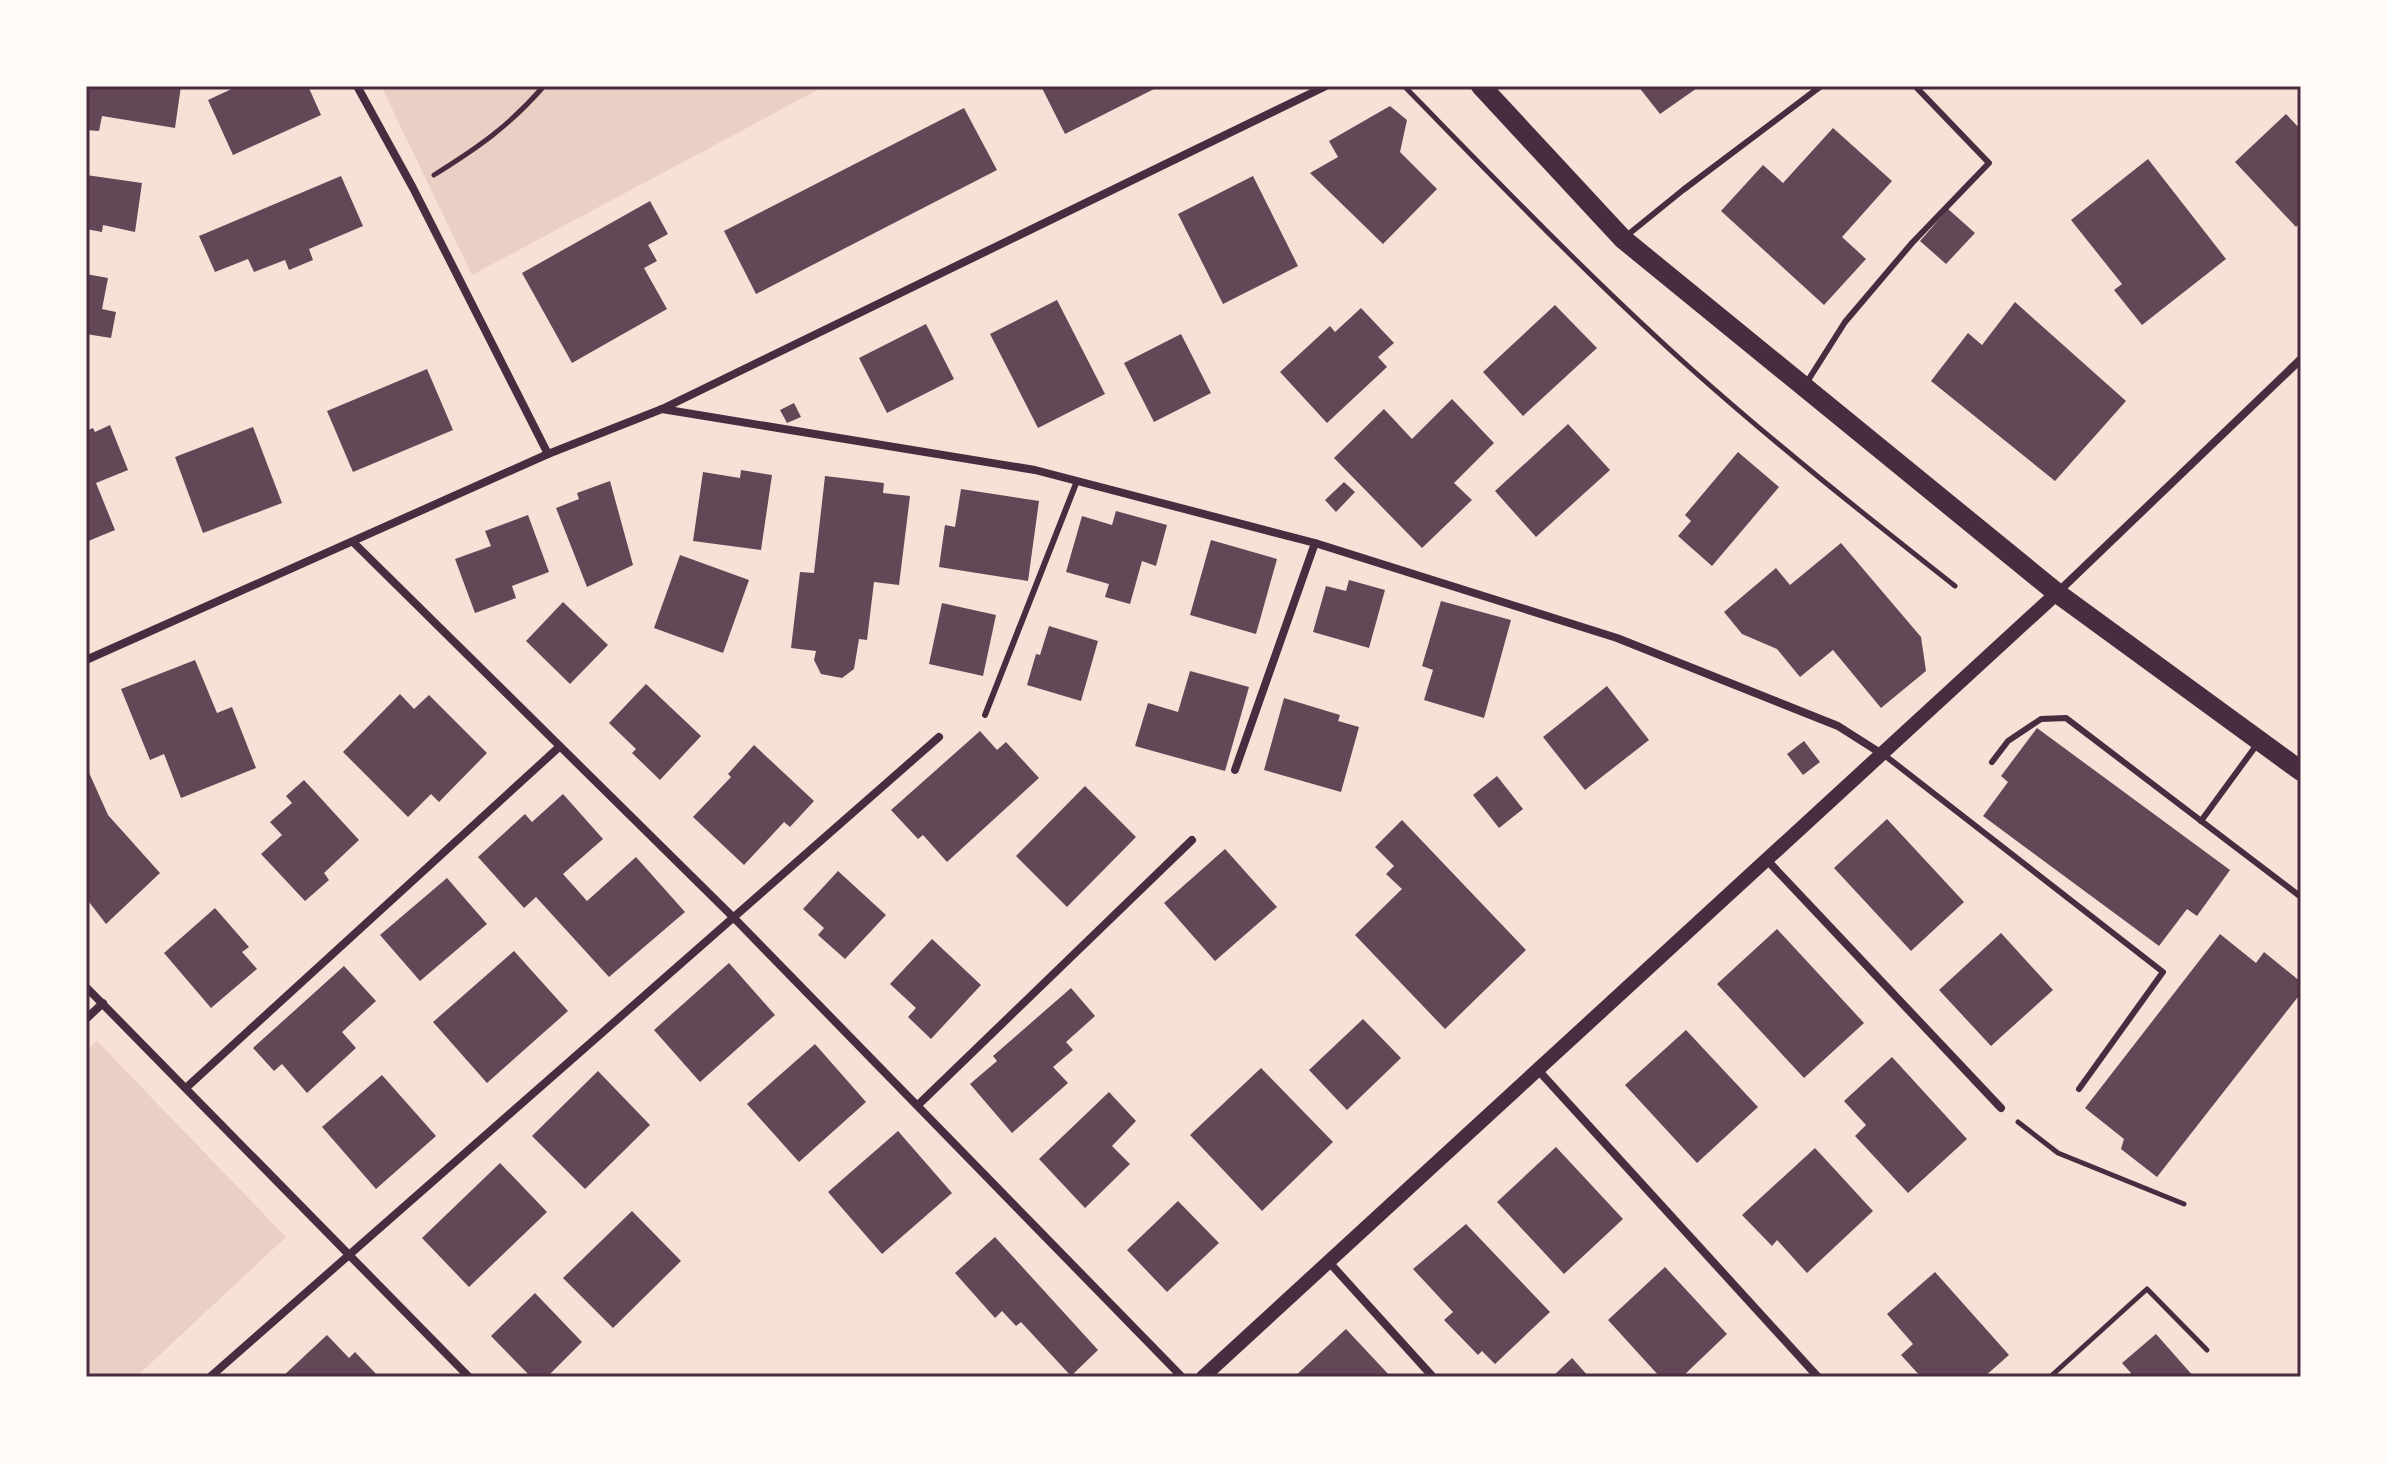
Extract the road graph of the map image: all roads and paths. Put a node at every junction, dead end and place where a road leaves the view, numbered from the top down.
1 (357, 86) edge
2 (544, 86) edge
3 (1326, 86) edge
4 (1404, 86) edge
5 (1481, 86) edge
6 (1821, 86) edge
7 (1915, 86) edge
8 (413, 188) junction
9 (1623, 239) junction
10 (2301, 359) edge
11 (1803, 388) junction
12 (662, 409) junction
13 (548, 454) junction
14 (1077, 481) junction
15 (353, 542) junction
16 (1315, 543) junction
17 (1955, 586) dead end
18 (2057, 593) junction
19 (86, 660) edge
20 (985, 715) dead end
21 (939, 737) dead end
22 (2261, 740) junction
23 (558, 748) junction
24 (1883, 754) junction
25 (1992, 762) dead end
26 (1235, 770) dead end
27 (2301, 771) edge
28 (2201, 821) junction
29 (1192, 840) dead end
30 (1766, 859) junction
31 (2301, 897) edge
32 (735, 919) junction
33 (86, 987) edge
34 (103, 1003) junction
35 (86, 1019) edge
36 (1538, 1070) junction
37 (187, 1087) junction
38 (2079, 1089) dead end
39 (918, 1105) junction
40 (2001, 1108) joint
41 (2184, 1204) dead end
42 (349, 1254) junction
43 (1328, 1261) junction
44 (2207, 1350) dead end
45 (1208, 1375) edge
46 (210, 1377) edge
47 (469, 1377) edge
48 (1182, 1377) edge
49 (1433, 1377) edge
50 (1818, 1377) edge
51 (2050, 1377) edge

1 - 8 street
2 - 8 path
3 - 12 street
4 - 17 path
5 - 9 main road
6 - 9 lane
7 - 11 lane
8 - 13 street
9 - 11 main road
10 - 18 street
11 - 18 main road
12 - 13 street
12 - 14 street
13 - 15 street
14 - 16 street
14 - 20 lane
15 - 19 street
15 - 23 street
16 - 24 street
16 - 26 street
18 - 22 main road
18 - 24 street
21 - 32 street
22 - 27 main road
22 - 28 lane
23 - 32 street
23 - 37 street
24 - 30 street
24 - 38 lane
25 - 28 lane
28 - 31 lane
29 - 39 street
30 - 36 street
30 - 40 street
32 - 39 street
32 - 42 street
33 - 34 street
34 - 35 street
34 - 37 street
36 - 43 street
36 - 50 street
37 - 42 street
39 - 48 street
40 - 41 path
42 - 46 street
42 - 47 street
43 - 45 street
43 - 49 street
44 - 51 path

